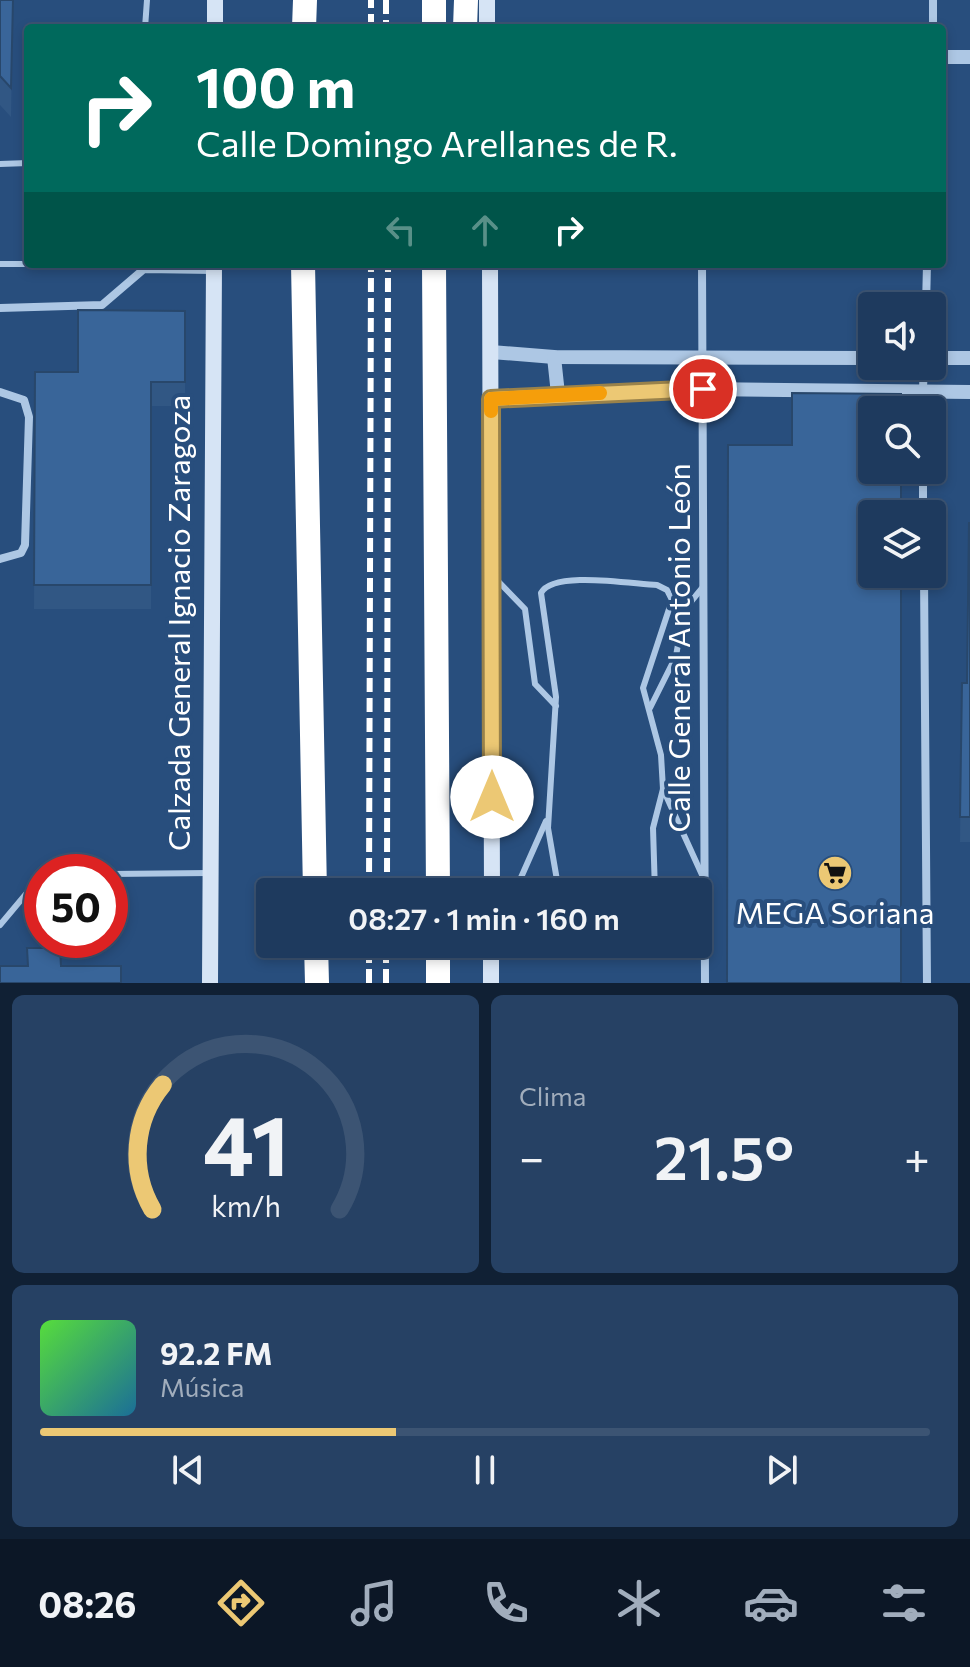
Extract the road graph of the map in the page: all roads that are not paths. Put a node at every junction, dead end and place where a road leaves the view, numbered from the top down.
1 (147, 0) edge
2 (215, 0) edge
3 (305, 0) edge
4 (434, 0) edge
5 (466, 0) edge
6 (487, 0) edge
7 (933, 0) edge
8 (145, 24) edge
9 (215, 24) edge
10 (304, 24) edge
11 (434, 24) edge
12 (465, 24) edge
13 (487, 24) edge
14 (933, 24) edge
15 (946, 57) edge
16 (970, 57) edge
17 (24, 163) edge
18 (0, 164) edge
19 (0, 264) edge
20 (24, 264) edge
21 (179, 268) edge
22 (214, 268) edge
23 (303, 268) edge
24 (434, 268) edge
25 (490, 268) edge
26 (702, 268) edge
27 (927, 268) edge
28 (926, 292) edge
29 (0, 308) edge
30 (491, 352) junction
31 (554, 357) junction
32 (702, 358) junction
33 (858, 358) edge
34 (946, 358) edge
35 (970, 358) edge
36 (923, 380) edge
37 (703, 389) junction
38 (0, 392) edge
39 (922, 392) junction
40 (970, 392) edge
41 (558, 394) junction
42 (922, 396) edge
43 (491, 399) junction
44 (0, 559) edge
45 (492, 575) junction
46 (705, 584) junction
47 (924, 588) edge
48 (556, 706) junction
49 (650, 708) junction
50 (663, 789) junction
51 (548, 818) junction
52 (211, 873) junction
53 (128, 874) edge
54 (315, 878) edge
55 (438, 878) edge
56 (492, 878) edge
57 (521, 878) edge
58 (557, 878) edge
59 (655, 878) edge
60 (704, 878) edge
61 (705, 878) edge
62 (24, 896) edge
63 (0, 925) edge
64 (316, 958) edge
65 (438, 958) edge
66 (491, 958) edge
67 (705, 958) edge
68 (210, 983) edge
69 (317, 983) edge
70 (438, 983) edge
71 (491, 983) edge
72 (705, 983) edge
73 (927, 983) edge

1 - 8 lane
2 - 9 main road
3 - 10 highway
4 - 11 highway
5 - 12 highway
6 - 13 main road
7 - 14 street
15 - 16 street
17 - 18 lane
19 - 20 lane
21 - 29 street
22 - 52 main road, Calzada General Ignacio Zaragoza
23 - 54 highway
24 - 55 highway
25 - 30 main road
26 - 32 street, Calle General Antonio León
27 - 28 street
30 - 31 street
30 - 43 main road
31 - 32 street
31 - 41 street
32 - 33 street
32 - 37 street, Calle General Antonio León
34 - 35 street
36 - 39 street
37 - 39 street
37 - 41 street
37 - 46 street, Calle General Antonio León
38 - 44 street
39 - 40 street
39 - 42 street
41 - 43 street
43 - 45 main road
45 - 48 lane
45 - 56 main road
46 - 49 lane
46 - 61 street, Calle General Antonio León
47 - 73 street
48 - 49 lane
48 - 51 lane
49 - 50 lane
50 - 59 lane
50 - 60 lane
51 - 57 lane
51 - 58 lane
52 - 53 lane
52 - 68 main road, Calzada General Ignacio Zaragoza
62 - 63 lane
64 - 69 highway
65 - 70 highway
66 - 71 main road
67 - 72 street, Calle General Antonio León

